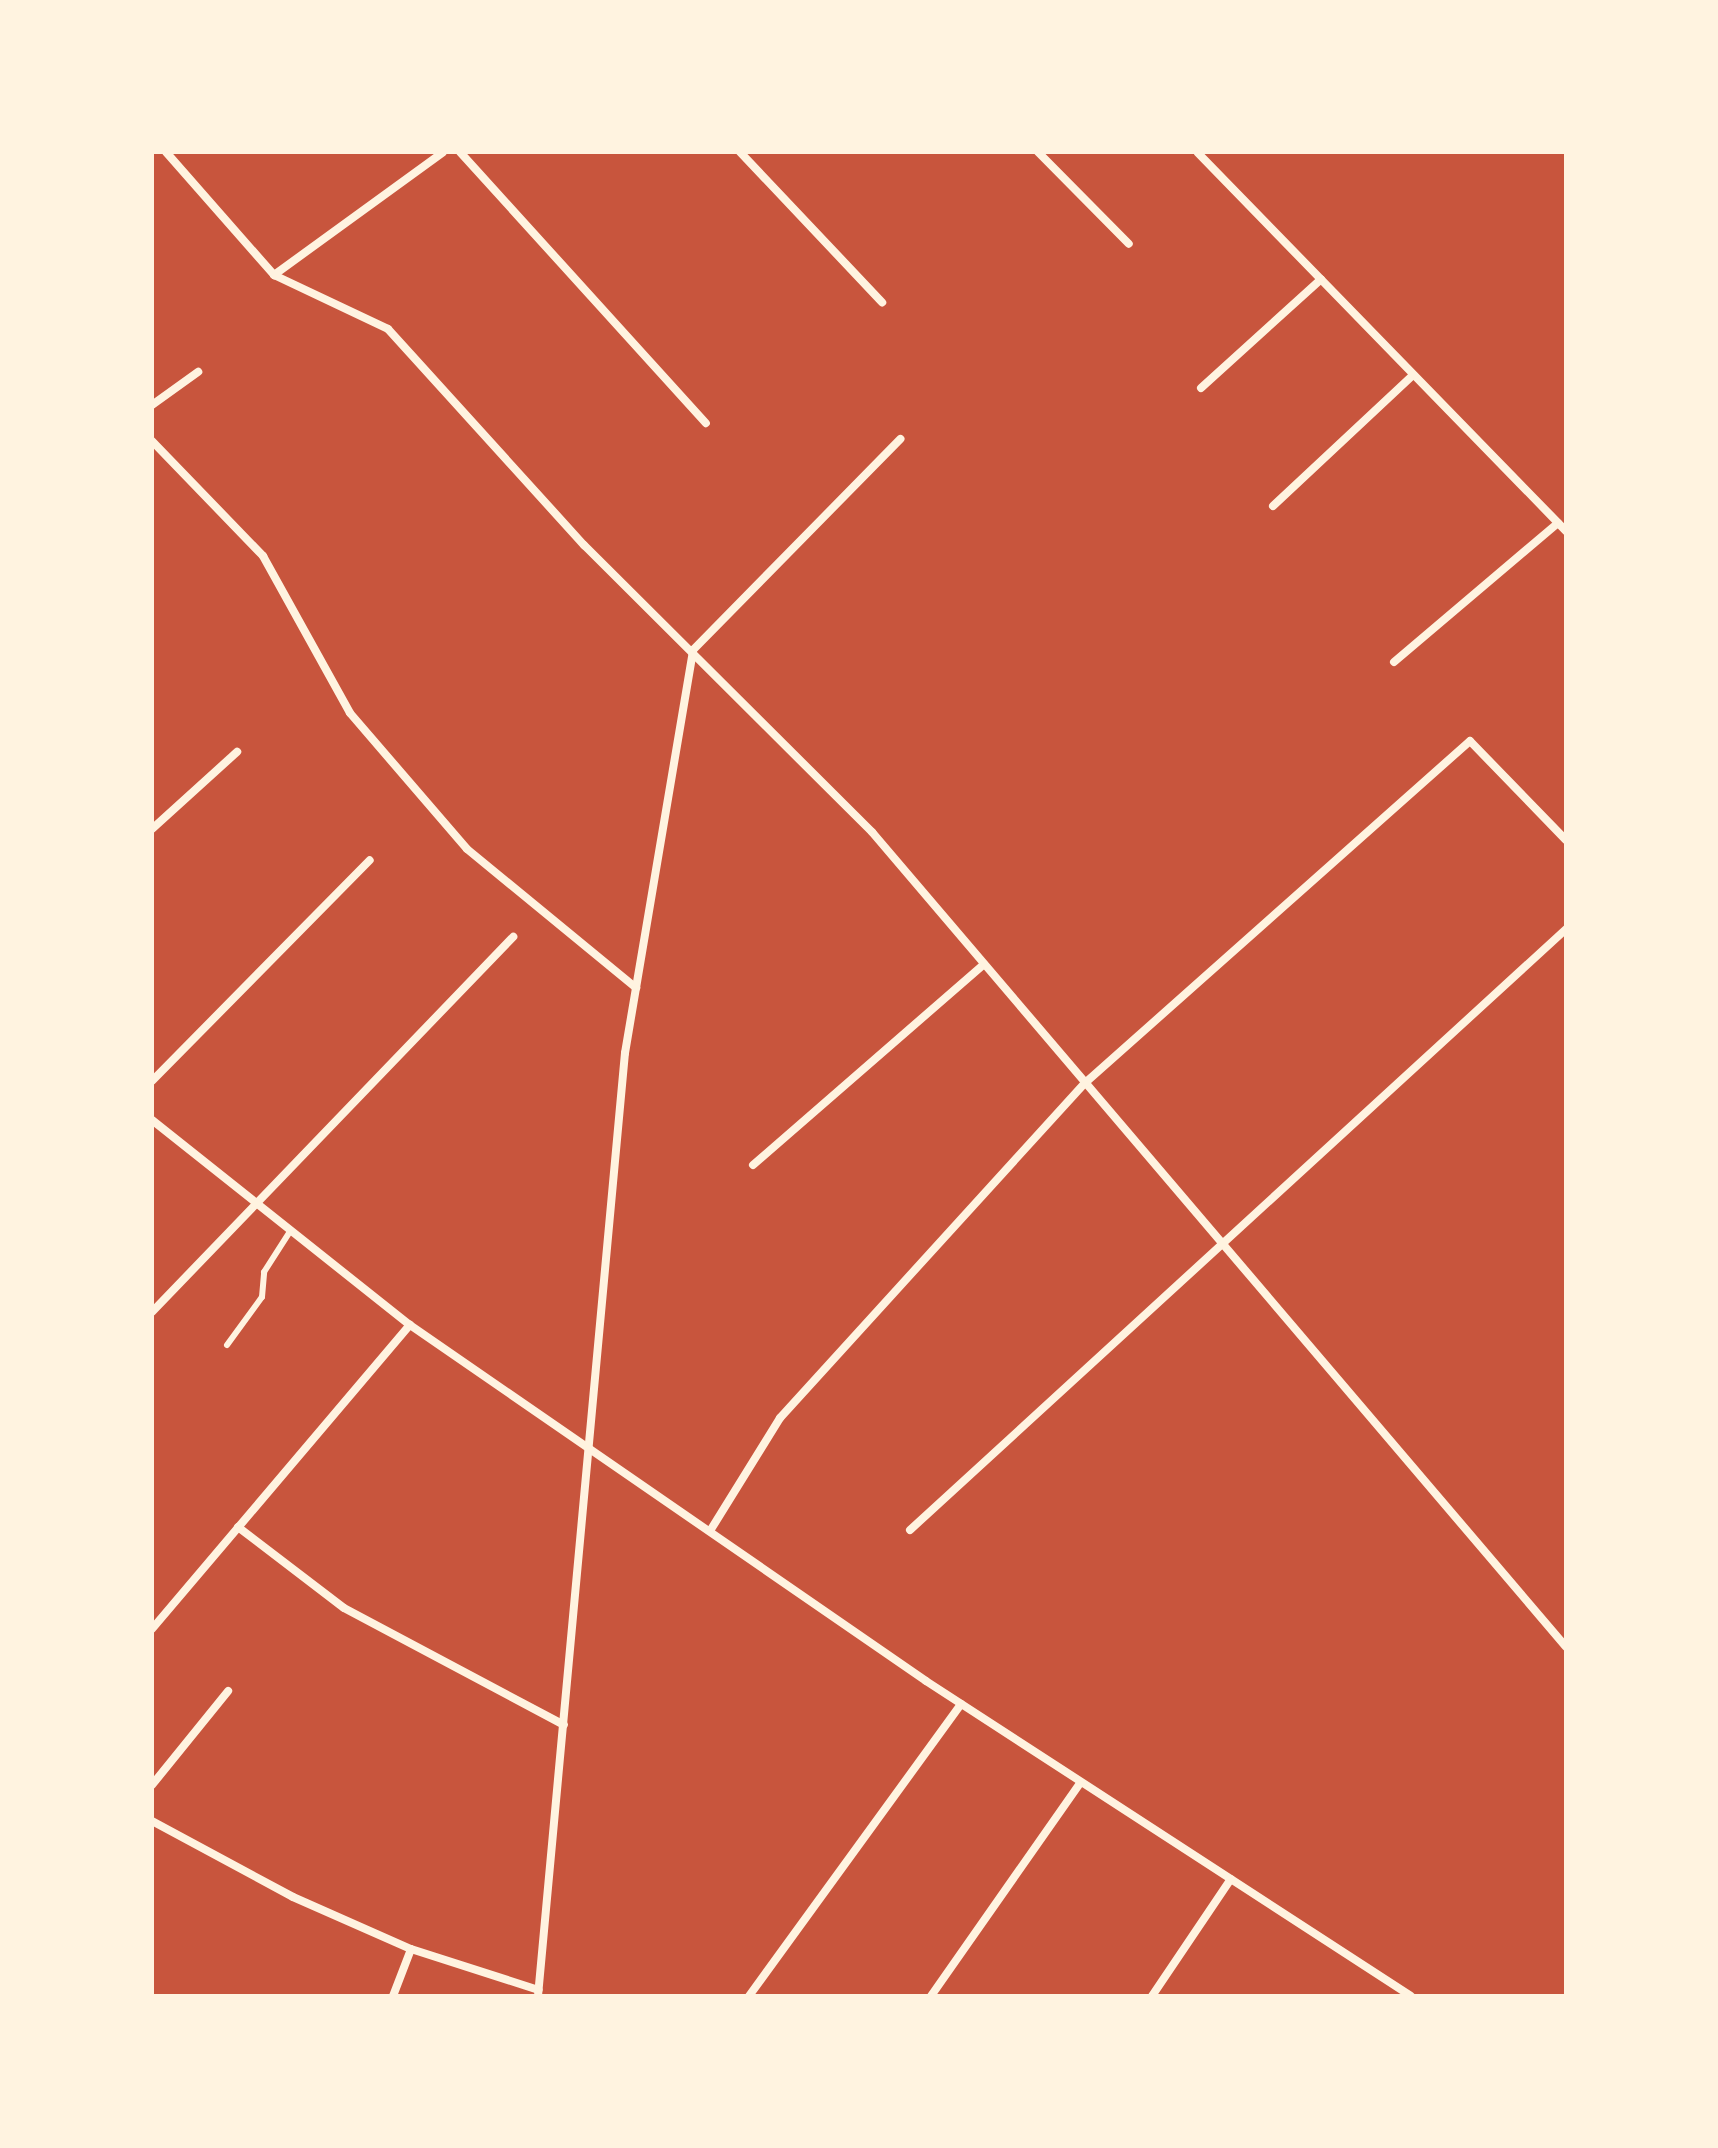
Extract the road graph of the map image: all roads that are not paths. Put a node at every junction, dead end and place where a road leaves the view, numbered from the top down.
1 (166, 152) edge
2 (443, 152) edge
3 (460, 152) edge
4 (740, 152) edge
5 (1038, 152) edge
6 (1198, 153) edge
7 (1129, 244) dead end
8 (274, 275) junction
9 (1321, 279) junction
10 (882, 302) dead end
11 (198, 372) dead end
12 (1413, 375) junction
13 (1201, 388) dead end
14 (152, 405) edge
15 (706, 423) dead end
16 (900, 439) dead end
17 (152, 441) edge
18 (1273, 506) dead end
19 (1558, 523) junction
20 (1566, 531) edge
21 (693, 650) junction
22 (1394, 662) dead end
23 (237, 752) dead end
24 (152, 829) edge
25 (1566, 840) edge
26 (370, 860) dead end
27 (1566, 929) edge
28 (513, 937) dead end
29 (984, 964) junction
30 (636, 988) junction
31 (152, 1081) edge
32 (1085, 1083) junction
33 (152, 1120) edge
34 (753, 1165) dead end
35 (256, 1203) junction
36 (291, 1230) junction
37 (1222, 1243) junction
38 (152, 1312) edge
39 (410, 1325) junction
40 (227, 1345) dead end
41 (589, 1446) junction
42 (238, 1527) junction
43 (910, 1530) dead end
44 (710, 1531) junction
45 (152, 1629) edge
46 (1566, 1647) edge
47 (228, 1691) dead end
48 (961, 1704) junction
49 (564, 1725) junction
50 (1081, 1782) junction
51 (152, 1785) edge
52 (152, 1821) edge
53 (1231, 1879) junction
54 (411, 1949) junction
55 (539, 1993) edge
56 (393, 1996) edge
57 (749, 1996) edge
58 (931, 1996) edge
59 (1152, 1996) edge
60 (1411, 1996) edge

1 - 8 street
2 - 8 street
3 - 15 street
4 - 10 street
5 - 7 street
6 - 9 street
8 - 21 street
9 - 12 street
9 - 13 street
11 - 14 street
12 - 18 street
12 - 19 street
16 - 21 street
17 - 30 street
19 - 20 street
19 - 22 street
21 - 29 street
21 - 30 street
23 - 24 street
25 - 32 street
26 - 31 street
27 - 37 street
28 - 35 street
29 - 32 street
29 - 34 street
30 - 41 street
32 - 37 street
32 - 44 street
33 - 35 street
35 - 36 street
35 - 38 street
36 - 39 street
36 - 40 lane
37 - 43 street
37 - 46 street
39 - 41 street
39 - 42 street
41 - 44 street
41 - 49 street
42 - 45 street
42 - 49 street
44 - 48 street
47 - 51 street
48 - 50 street
48 - 57 street
49 - 55 street
50 - 53 street
50 - 58 street
52 - 54 street
53 - 59 street
53 - 60 street
54 - 55 street
54 - 56 street

